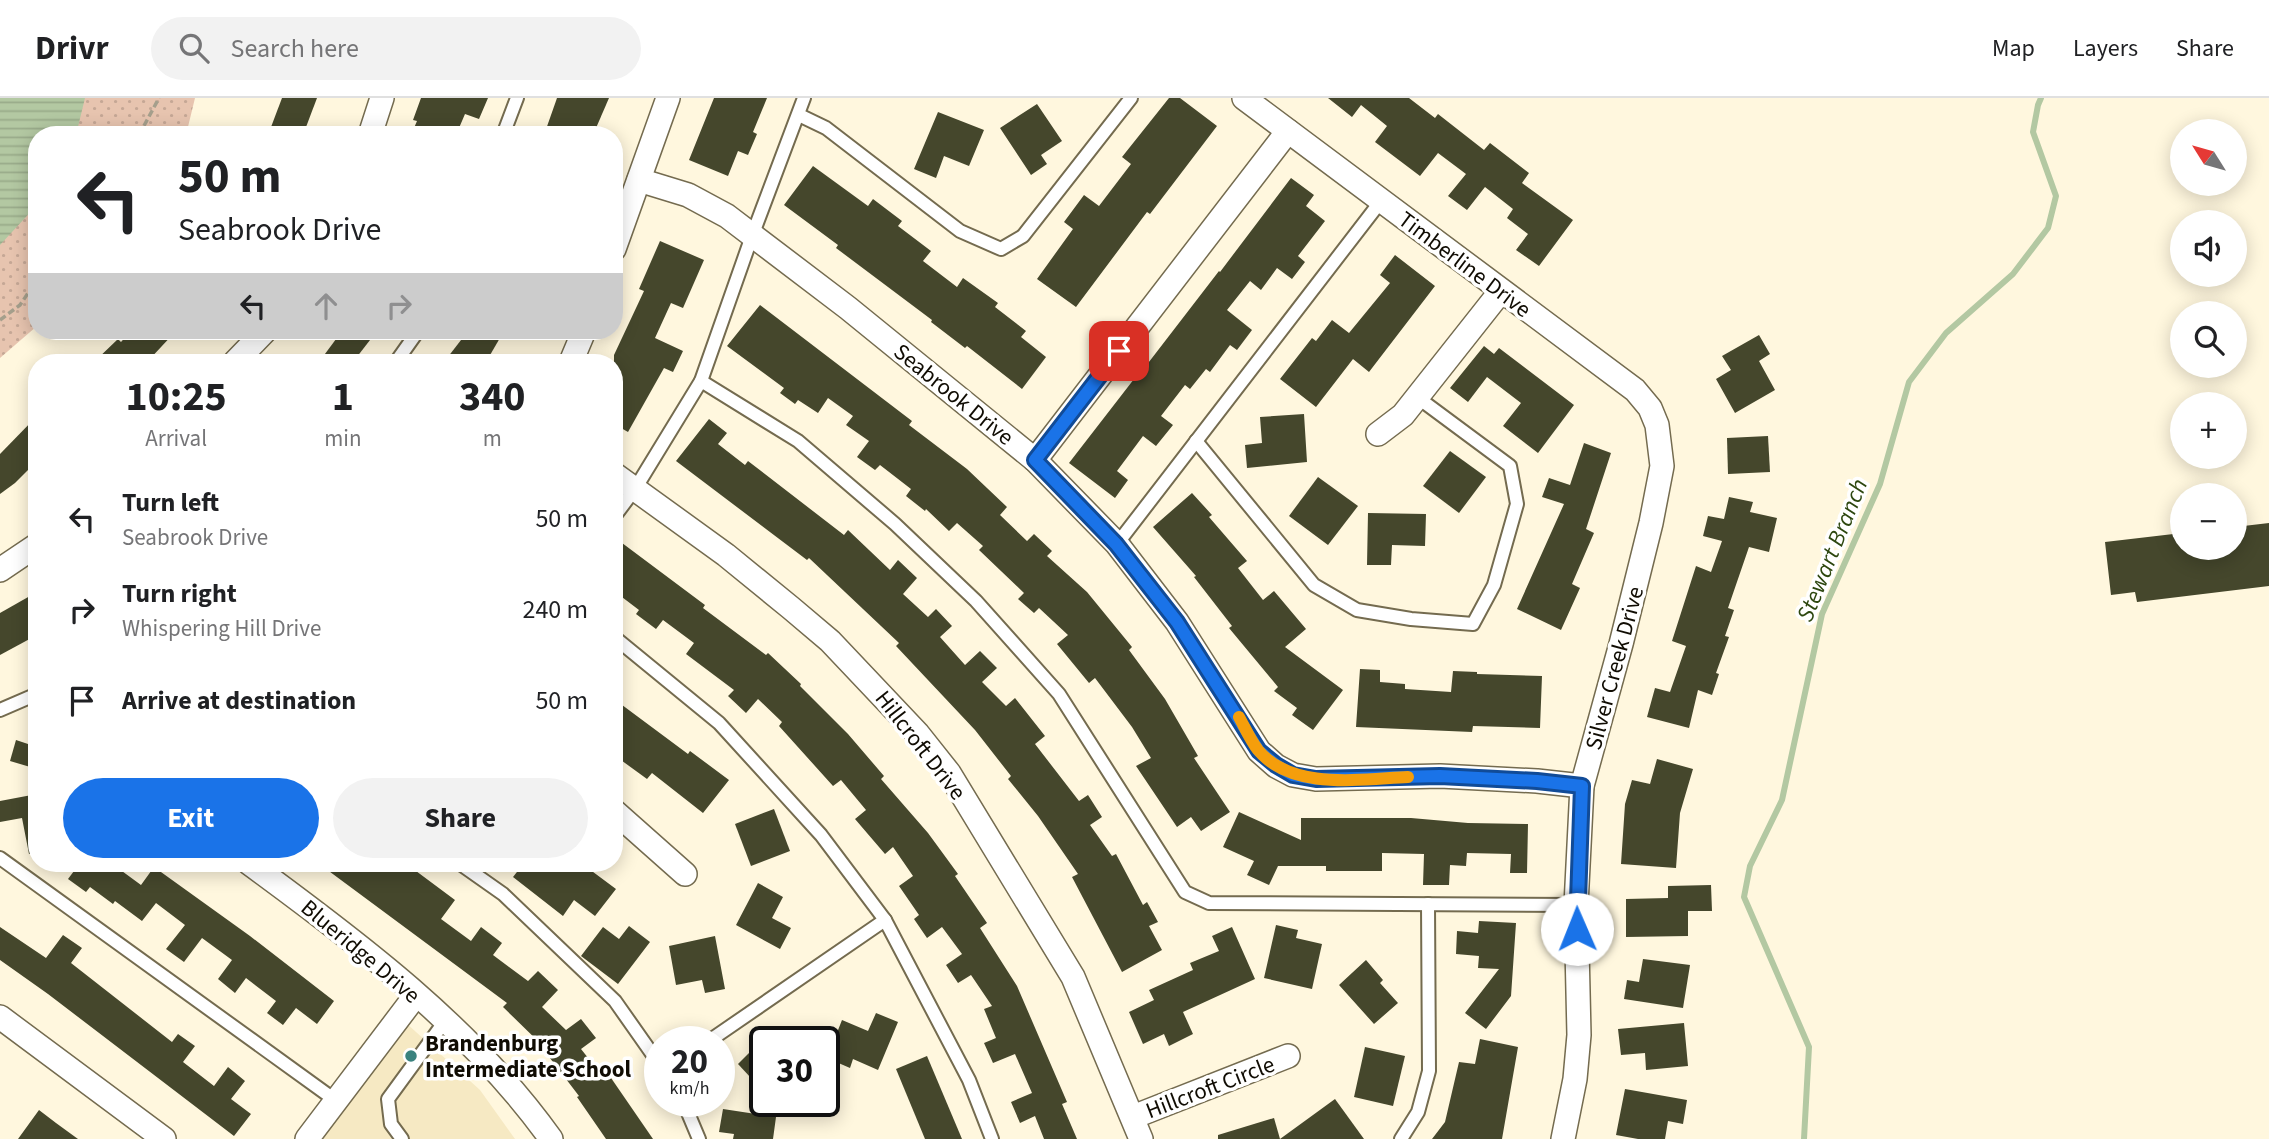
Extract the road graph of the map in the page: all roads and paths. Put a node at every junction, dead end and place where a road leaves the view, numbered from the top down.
1 (159, 98) edge
2 (383, 98) edge
3 (517, 98) edge
4 (668, 98) edge
5 (804, 98) edge
6 (1131, 98) edge
7 (1244, 98) edge
8 (799, 115) junction
9 (144, 126) edge
10 (373, 126) edge
11 (506, 126) edge
12 (1288, 131) junction
13 (639, 180) junction
14 (1381, 201) junction
15 (623, 225) edge
16 (752, 236) junction
17 (1501, 291) junction
18 (28, 293) edge
19 (0, 320) edge
20 (256, 340) edge
21 (243, 354) edge
22 (701, 382) junction
23 (1417, 397) junction
24 (1378, 433) dead end
25 (1196, 441) junction
26 (1661, 449) joint
27 (1035, 460) junction
28 (623, 480) edge
29 (635, 489) junction
30 (623, 505) edge
31 (1116, 544) junction
32 (28, 551) edge
33 (0, 570) edge
34 (623, 644) edge
35 (28, 698) edge
36 (0, 710) edge
37 (1582, 786) junction
38 (623, 819) edge
39 (0, 858) edge
40 (270, 872) edge
41 (472, 872) edge
42 (685, 874) dead end
43 (1429, 904) junction
44 (1576, 905) junction
45 (885, 920) junction
46 (416, 995) junction
47 (0, 1017) edge
48 (445, 1021) junction
49 (731, 1026) edge
50 (644, 1042) edge
51 (1288, 1056) dead end
52 (335, 1100) junction
53 (689, 1117) edge
54 (1133, 1117) junction
55 (164, 1139) edge
56 (306, 1139) edge
57 (402, 1139) edge
58 (551, 1139) edge
59 (699, 1139) edge
60 (992, 1139) edge
61 (1141, 1139) edge
62 (1401, 1139) edge
63 (1563, 1139) edge

1 - 9 path
2 - 10 street
3 - 11 lane
4 - 13 street
5 - 8 lane
6 - 8 lane
7 - 12 street, Timberline Drive
8 - 16 lane
12 - 14 street, Timberline Drive
12 - 27 street
13 - 15 street
13 - 16 street, Seabrook Drive
14 - 17 street, Timberline Drive
14 - 25 lane
16 - 22 lane
16 - 27 street, Seabrook Drive
17 - 23 street
17 - 26 street, Timberline Drive
18 - 19 path
20 - 21 street
22 - 29 lane
22 - 43 lane
23 - 24 street
23 - 25 lane
25 - 31 lane
26 - 37 street, Silver Creek Drive
27 - 31 street, Seabrook Drive
28 - 29 street, Hillcroft Drive
29 - 30 lane
29 - 54 street, Hillcroft Drive
31 - 37 street, Seabrook Drive
32 - 33 street
34 - 45 lane
35 - 36 lane
37 - 44 street, Silver Creek Drive
38 - 42 street
39 - 52 lane
40 - 46 street, Blueridge Drive
41 - 50 lane
43 - 44 lane
43 - 62 lane
44 - 63 street, Silver Creek Drive
45 - 49 lane
45 - 60 lane
46 - 48 street, Blueridge Drive
46 - 52 street
47 - 55 street
48 - 57 lane
48 - 58 street, Blueridge Drive
51 - 54 street, Hillcroft Circle
52 - 56 street
53 - 59 lane
54 - 61 street, Hillcroft Drive

